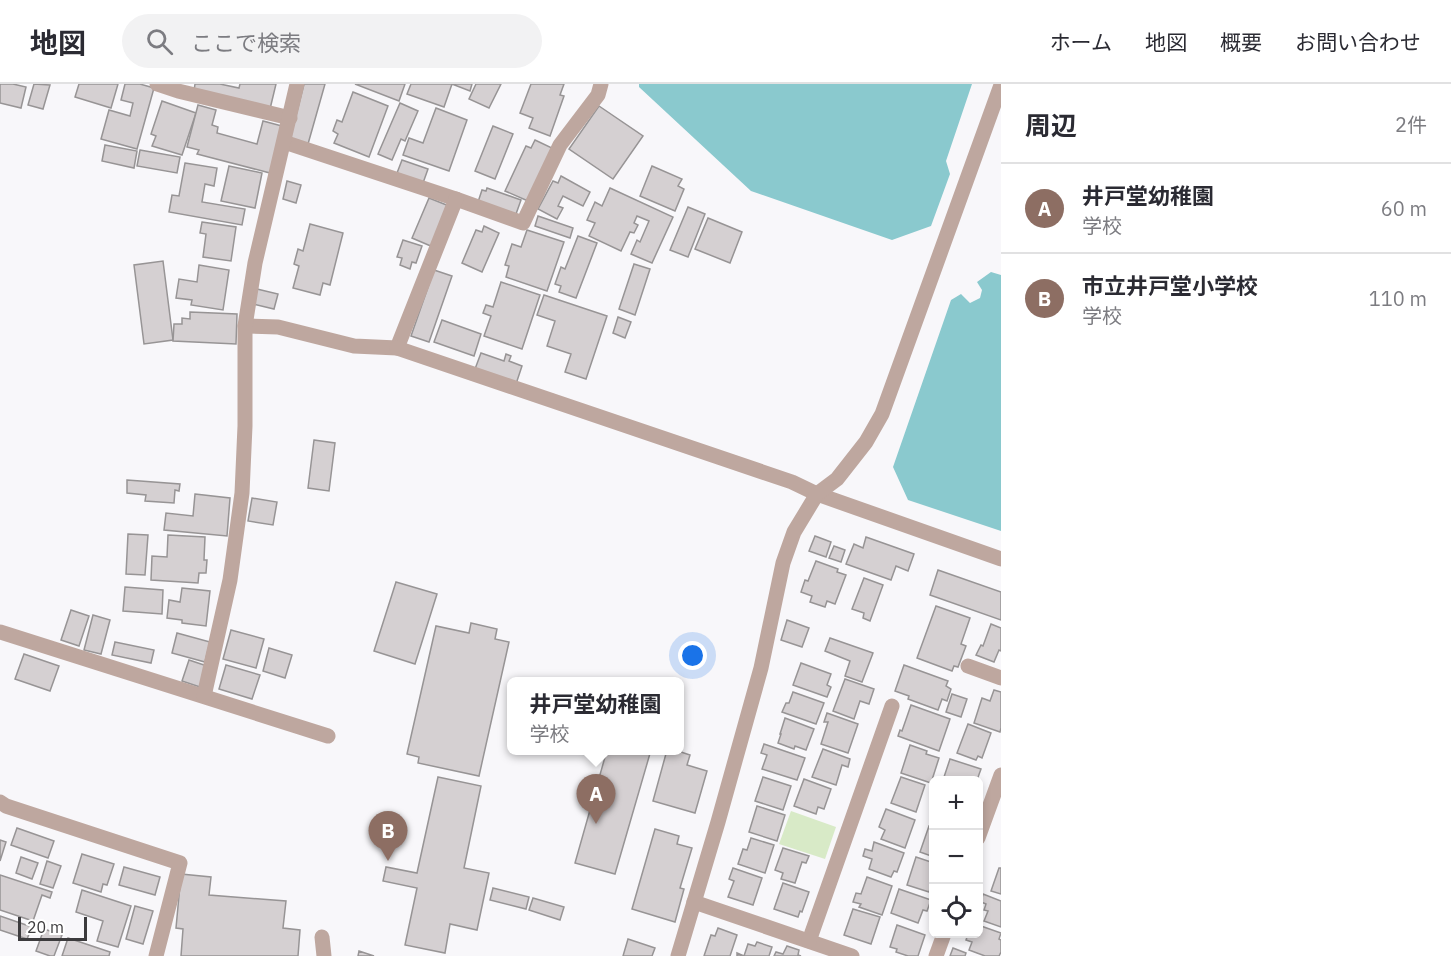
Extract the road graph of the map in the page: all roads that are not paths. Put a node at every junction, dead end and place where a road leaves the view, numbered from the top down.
1 (156, 84) edge
2 (297, 84) edge
3 (601, 84) edge
4 (1001, 85) edge
5 (290, 118) junction
6 (284, 142) junction
7 (456, 199) junction
8 (245, 326) junction
9 (397, 348) junction
10 (817, 494) junction
11 (1001, 559) edge
12 (0, 632) edge
13 (968, 666) dead end
14 (1001, 678) edge
15 (204, 696) junction
16 (892, 706) dead end
17 (328, 736) dead end
18 (1001, 775) edge
19 (0, 802) edge
20 (981, 830) edge
21 (694, 902) junction
22 (322, 937) dead end
23 (942, 938) edge
24 (817, 947) edge
25 (156, 956) edge
26 (324, 956) edge
27 (678, 956) edge
28 (852, 956) edge
29 (936, 956) edge

1 - 5 street
2 - 5 street
3 - 7 street
4 - 10 street
5 - 6 street
6 - 7 street
6 - 8 street
7 - 9 street
8 - 9 street
8 - 15 street
9 - 10 street
10 - 11 street
10 - 21 street
12 - 15 street
13 - 14 street
15 - 17 street
16 - 24 street
18 - 20 street
19 - 25 street
21 - 24 street
21 - 27 street
22 - 26 street
23 - 29 street
24 - 28 street

